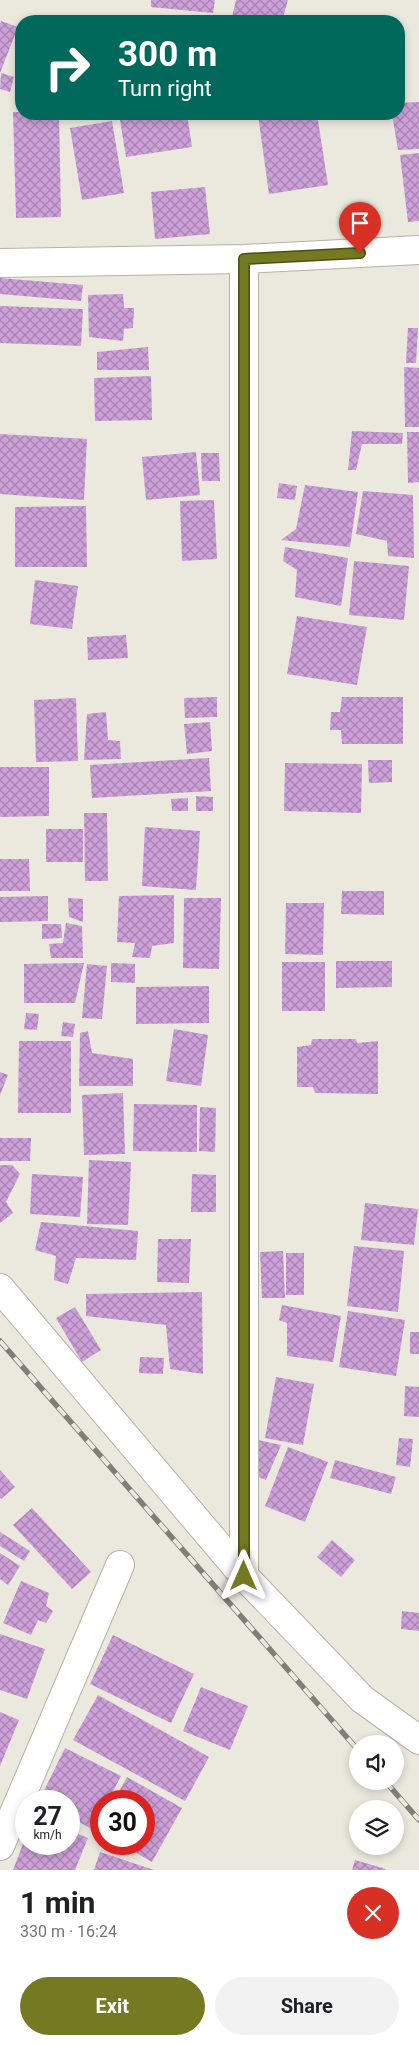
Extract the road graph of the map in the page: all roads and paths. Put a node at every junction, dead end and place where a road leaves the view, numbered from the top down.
1 (419, 250) edge
2 (244, 259) junction
3 (0, 263) edge
4 (0, 1288) edge
5 (120, 1565) dead end
6 (244, 1576) junction
7 (419, 1740) edge
8 (0, 1846) edge

1 - 2 street
2 - 3 street
2 - 6 street
4 - 6 street
5 - 8 street
6 - 7 street

